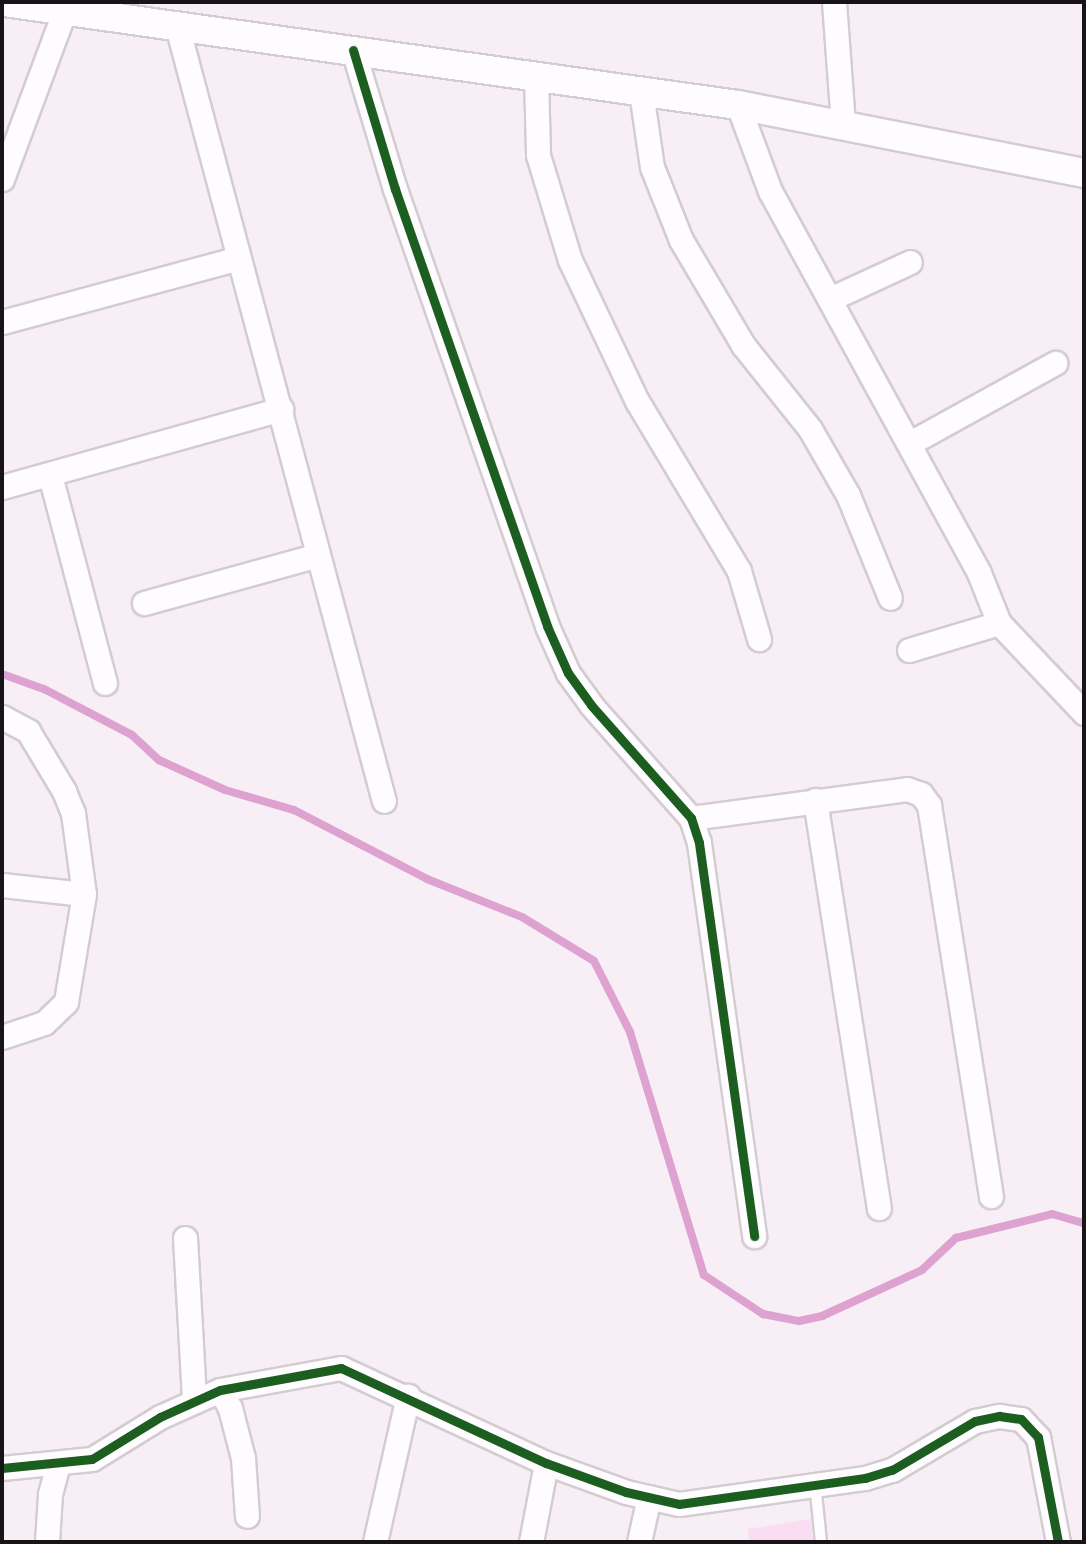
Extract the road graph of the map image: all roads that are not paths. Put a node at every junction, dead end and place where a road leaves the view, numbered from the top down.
1 (4, 2) edge
2 (834, 2) edge
3 (65, 10) junction
4 (177, 26) junction
5 (353, 50) junction
6 (536, 76) junction
7 (641, 92) junction
8 (738, 105) junction
9 (843, 124) junction
10 (1084, 173) edge
11 (2, 179) edge
12 (239, 258) junction
13 (910, 262) dead end
14 (830, 299) junction
15 (2, 322) edge
16 (1055, 363) dead end
17 (281, 409) junction
18 (910, 443) junction
19 (50, 475) junction
20 (2, 487) edge
21 (318, 555) junction
22 (890, 598) dead end
23 (144, 603) dead end
24 (999, 623) junction
25 (759, 639) dead end
26 (909, 650) dead end
27 (105, 683) dead end
28 (1084, 713) edge
29 (2, 717) edge
30 (815, 800) junction
31 (383, 801) dead end
32 (691, 818) junction
33 (2, 885) edge
34 (84, 894) junction
35 (2, 1037) edge
36 (991, 1196) dead end
37 (879, 1208) dead end
38 (754, 1236) dead end
39 (185, 1238) dead end
40 (220, 1390) junction
41 (408, 1396) junction
42 (194, 1401) junction
43 (546, 1463) junction
44 (58, 1464) junction
45 (2, 1468) edge
46 (815, 1483) junction
47 (649, 1497) junction
48 (247, 1516) dead end
49 (47, 1542) edge
50 (375, 1542) edge
51 (531, 1542) edge
52 (639, 1542) edge
53 (821, 1542) edge
54 (1058, 1542) edge

1 - 3 street
2 - 9 street
3 - 4 street
3 - 11 street
4 - 5 street
4 - 12 street
5 - 6 street
5 - 32 street
6 - 7 street
6 - 25 street
7 - 8 street
7 - 22 street
8 - 9 street
8 - 14 street
9 - 10 street
12 - 15 street
12 - 17 street
13 - 14 street
14 - 18 street
16 - 18 street
17 - 19 street
17 - 21 street
18 - 24 street
19 - 20 street
19 - 27 street
21 - 23 street
21 - 31 street
24 - 26 street
24 - 28 street
29 - 34 street
30 - 32 street
30 - 36 street
30 - 37 street
32 - 38 street
33 - 34 street
34 - 35 street
39 - 42 street
40 - 41 street
40 - 42 street
40 - 48 street
41 - 43 street
41 - 50 street
42 - 44 street
43 - 47 street
43 - 51 street
44 - 45 street
44 - 49 street
46 - 47 street
46 - 53 lane
46 - 54 street
47 - 52 street

